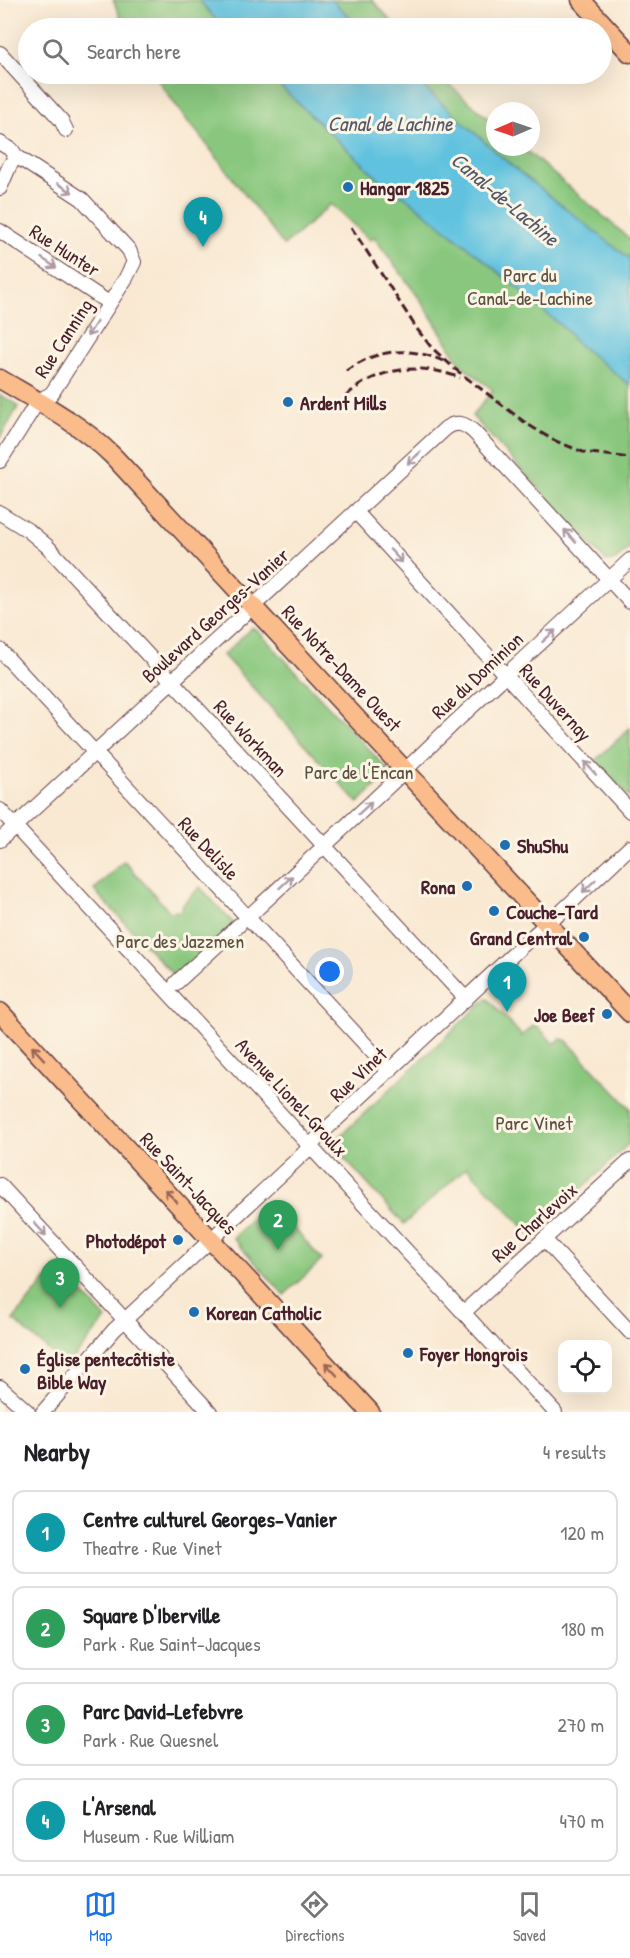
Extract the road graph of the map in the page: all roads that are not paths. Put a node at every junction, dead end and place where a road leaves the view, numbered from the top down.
1 (581, 0) edge
2 (598, 18) edge
3 (612, 34) edge
4 (0, 52) edge
5 (630, 53) edge
6 (18, 72) edge
7 (29, 84) edge
8 (66, 130) dead end
9 (0, 143) edge
10 (16, 156) junction
11 (0, 188) edge
12 (0, 231) edge
13 (109, 303) junction
14 (0, 379) edge
15 (38, 401) junction
16 (0, 461) edge
17 (356, 512) junction
18 (0, 513) edge
19 (630, 560) edge
20 (610, 579) junction
21 (630, 602) edge
22 (254, 606) junction
23 (0, 650) edge
24 (505, 675) junction
25 (172, 681) junction
26 (94, 753) junction
27 (405, 770) junction
28 (0, 810) edge
29 (630, 811) edge
30 (15, 826) junction
31 (0, 840) edge
32 (325, 846) junction
33 (630, 847) edge
34 (243, 921) junction
35 (547, 924) junction
36 (176, 983) dead end
37 (466, 999) junction
38 (0, 1012) edge
39 (630, 1013) edge
40 (390, 1071) junction
41 (311, 1145) junction
42 (628, 1168) edge
43 (0, 1185) edge
44 (210, 1239) junction
45 (544, 1239) junction
46 (464, 1312) junction
47 (125, 1320) junction
48 (630, 1332) edge
49 (0, 1387) edge
50 (28, 1412) edge
51 (43, 1412) edge
52 (210, 1412) edge
53 (370, 1412) edge
54 (555, 1412) edge

1 - 2 main road
3 - 5 main road
4 - 6 street
7 - 8 street
9 - 10 street
10 - 11 street
10 -> 13 street, Rue Canning
12 -> 13 street, Rue Hunter
13 -> 15 street, Rue Canning
14 - 15 main road, Rue Notre-Dame Ouest
15 - 16 street, Rue Canning
15 - 22 main road, Rue Notre-Dame Ouest
20 -> 17 street, Boulevard Georges-Vanier
17 - 22 street, Boulevard Georges-Vanier
17 -> 24 street, Rue Duvernay
18 - 25 street, Rue Workman
19 - 20 street, Rue du Dominion
20 - 21 street
24 -> 20 street, Rue du Dominion
22 - 25 street, Boulevard Georges-Vanier
22 - 27 main road, Rue Notre-Dame Ouest
23 - 26 street, Rue Delisle
24 - 27 street, Rue du Dominion
29 -> 24 street, Rue Duvernay
25 - 26 street, Boulevard Georges-Vanier
25 - 32 street, Rue Workman
26 - 30 street, Boulevard Georges-Vanier
26 - 34 street, Rue Delisle
32 -> 27 street, Rue du Dominion
27 - 35 main road, Rue Notre-Dame Ouest
28 - 30 street, Avenue Lionel-Groulx
30 - 31 street, Boulevard Georges-Vanier
30 - 41 street, Avenue Lionel-Groulx
34 -> 32 street, Rue du Dominion
32 - 37 street, Rue Workman
33 -> 35 street, Rue Vinet
34 - 36 street, Rue du Dominion
34 - 40 street, Rue Delisle
35 - 37 street, Rue Vinet
35 - 39 main road, Rue Notre-Dame Ouest
37 - 40 street, Rue Vinet
44 -> 38 main road, Rue Saint-Jacques
40 - 41 street, Rue Vinet
41 - 44 street, Rue Vinet
41 - 46 street, Avenue Lionel-Groulx
42 - 45 street, Rue Charlevoix
43 -> 47 street
44 - 47 street, Rue Vinet
53 -> 44 main road, Rue Saint-Jacques
45 - 46 street, Rue Charlevoix
45 - 48 street
46 - 54 street, Avenue Lionel-Groulx
47 - 51 street, Rue Vinet
47 - 52 street
49 - 50 street

